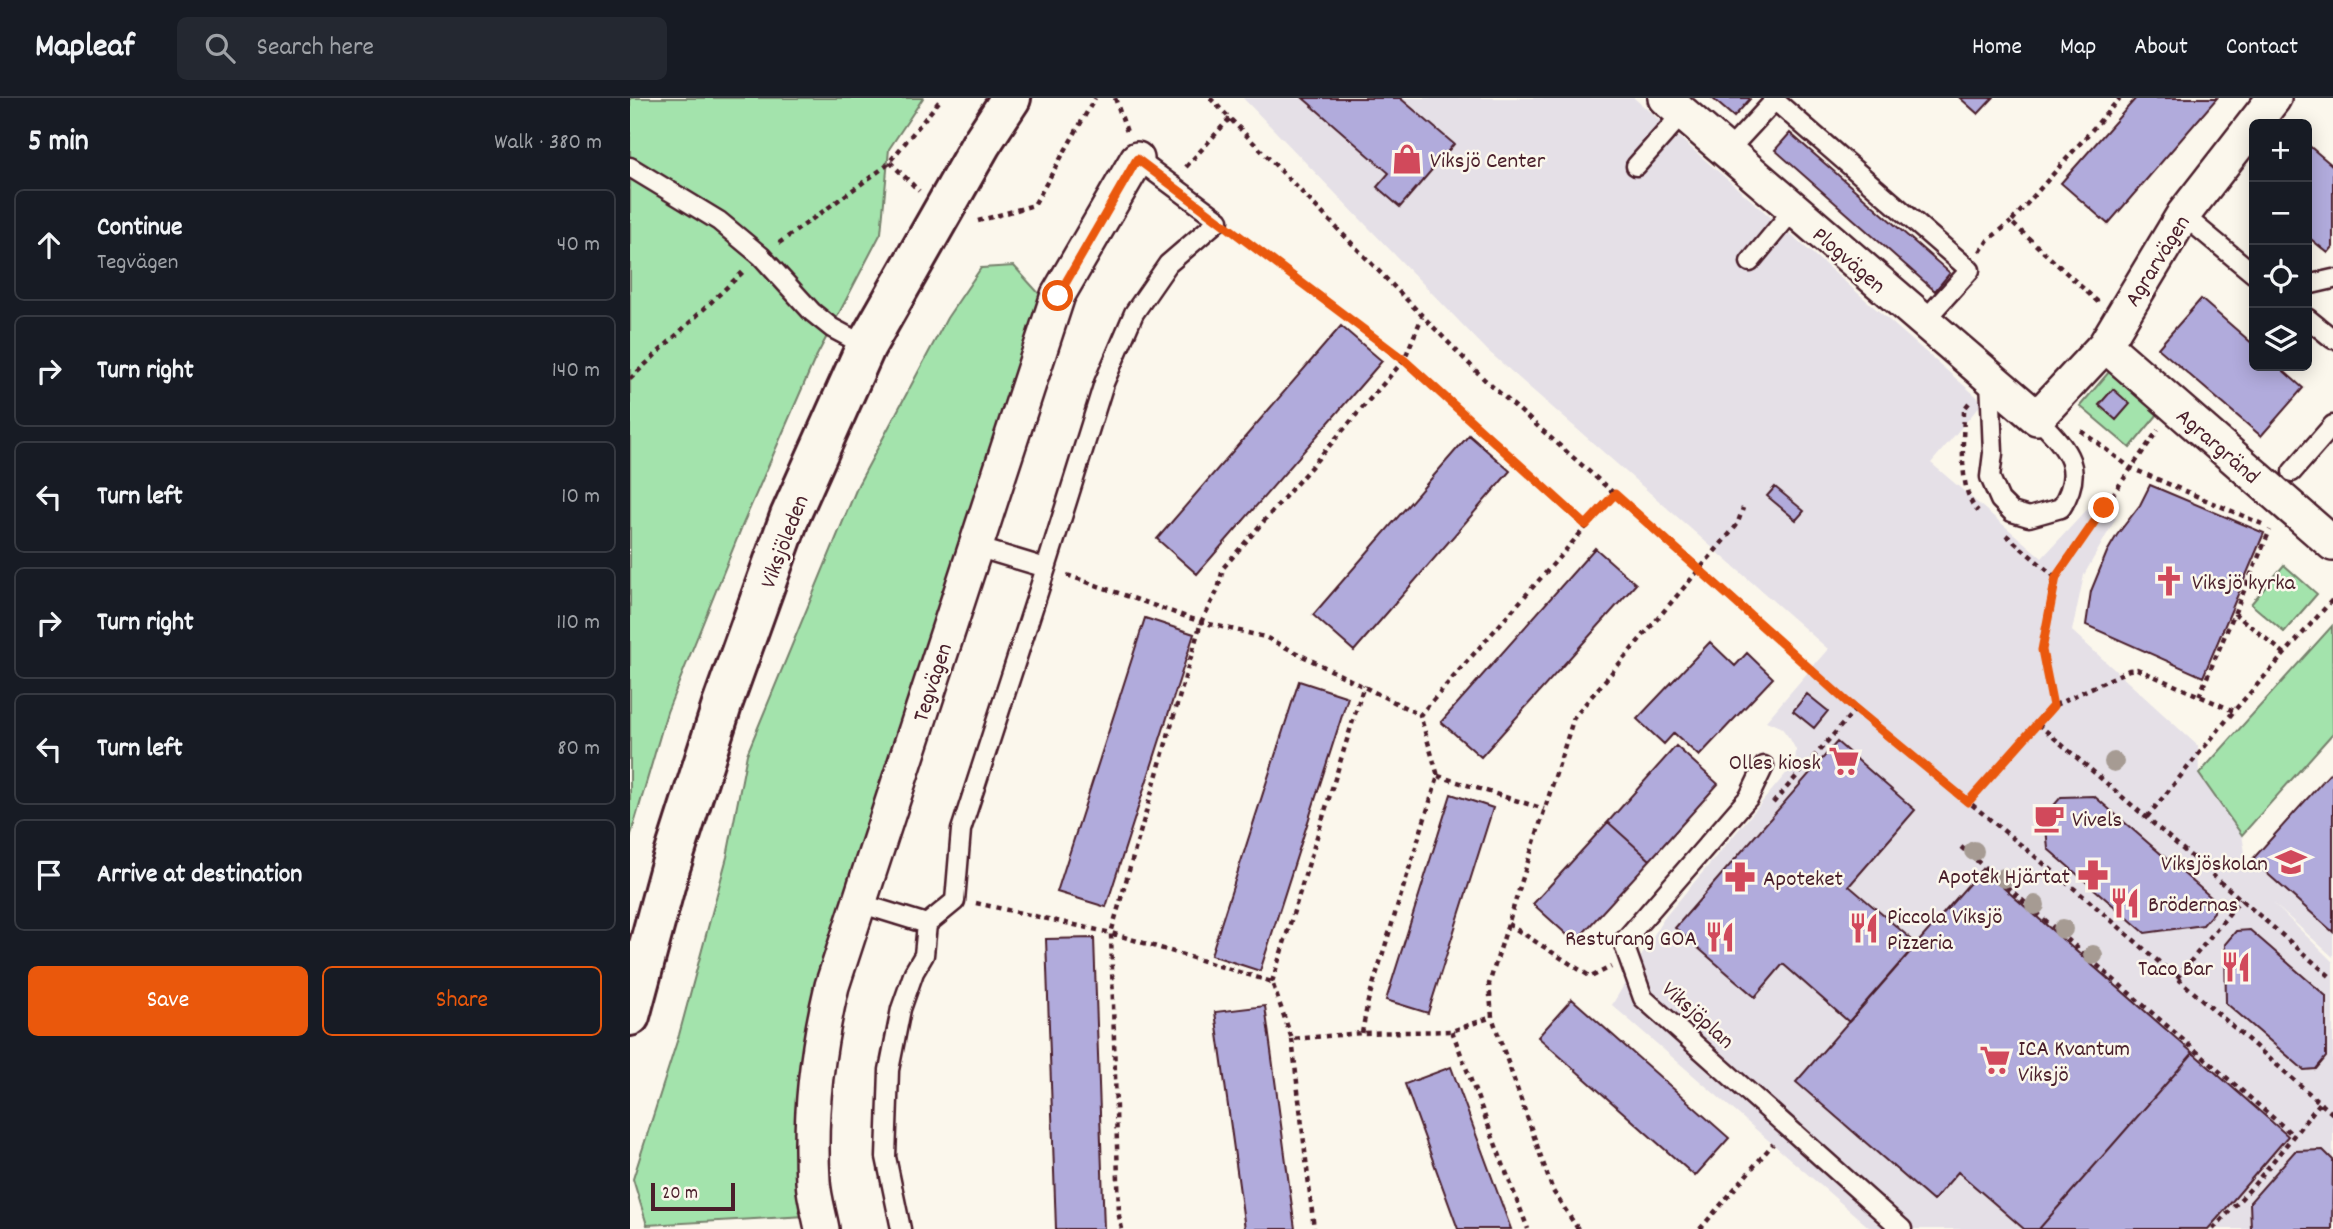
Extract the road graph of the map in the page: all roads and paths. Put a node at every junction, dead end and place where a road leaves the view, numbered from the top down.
1 (942, 98) edge
2 (1011, 98) edge
3 (1095, 98) edge
4 (1210, 98) edge
5 (2120, 98) edge
6 (2274, 98) edge
7 (1774, 99) edge
8 (1674, 106) edge
9 (1230, 118) junction
10 (1727, 152) junction
11 (1137, 159) joint
12 (890, 162) junction
13 (1636, 166) dead end
14 (630, 167) edge
15 (1171, 184) junction
16 (919, 191) dead end
17 (1793, 210) junction
18 (2183, 215) junction
19 (1219, 220) junction
20 (978, 221) dead end
21 (2011, 222) junction
22 (761, 256) junction
23 (1750, 262) dead end
24 (1970, 270) junction
25 (2249, 270) edge
26 (2333, 279) edge
27 (2312, 284) edge
28 (1423, 317) junction
29 (1923, 322) junction
30 (2312, 322) edge
31 (2111, 334) junction
32 (2333, 340) edge
33 (866, 346) junction
34 (1404, 360) junction
35 (630, 379) edge
36 (1990, 379) junction
37 (2175, 406) junction
38 (2037, 418) junction
39 (2076, 424) dead end
40 (2333, 425) edge
41 (2130, 468) junction
42 (2292, 472) dead end
43 (1615, 494) junction
44 (1742, 508) dead end
45 (1586, 525) junction
46 (2333, 544) edge
47 (976, 547) junction
48 (1046, 568) junction
49 (1699, 568) junction
50 (2333, 599) edge
51 (2234, 613) junction
52 (1201, 622) junction
53 (2285, 654) junction
54 (1364, 685) junction
55 (2199, 696) junction
56 (2053, 706) junction
57 (2234, 711) junction
58 (1420, 715) junction
59 (2038, 724) junction
60 (1764, 766) dead end
61 (1438, 776) junction
62 (1968, 802) junction
63 (1544, 809) junction
64 (2147, 817) junction
65 (1961, 847) dead end
66 (2241, 899) junction
67 (954, 901) junction
68 (859, 903) junction
69 (927, 924) junction
70 (1111, 933) junction
71 (2177, 978) junction
72 (2333, 979) edge
73 (1272, 982) junction
74 (630, 1016) edge
75 (1492, 1017) junction
76 (1452, 1031) junction
77 (1362, 1033) junction
78 (1292, 1039) junction
79 (2320, 1103) junction
80 (2333, 1114) edge
81 (1787, 1127) junction
82 (2294, 1136) junction
83 (822, 1229) edge
84 (901, 1229) edge
85 (1122, 1229) edge
86 (1314, 1229) edge
87 (1528, 1229) edge
88 (1578, 1229) edge
89 (1700, 1229) edge
90 (1902, 1229) edge
91 (2213, 1229) edge

1 - 12 path
2 - 33 main road, Viksjöleden
3 - 20 path
4 - 9 path
5 - 21 path
6 - 18 street, Agrarvägen
7 - 10 lane
7 - 24 lane
8 - 10 street, Plogvägen
8 - 13 lane
9 - 15 path
9 - 28 path
10 - 17 street, Plogvägen
11 - 15 lane
11 - 47 street, Tegvägen
12 - 16 path
12 - 22 path
14 - 22 lane
15 - 19 lane
17 - 23 lane
17 - 29 street, Plogvägen
18 - 25 lane
18 - 31 street, Agrarvägen
19 - 34 path
19 - 48 lane
21 - 24 path
21 - 31 path
22 - 33 lane
22 - 35 path
24 - 29 lane
26 - 27 lane
28 - 34 path
28 - 43 path
29 - 36 street, Plogvägen
30 - 32 lane
31 - 37 street, Agrargränd
31 - 38 street, Agrarvägen
33 - 74 main road, Viksjöleden
34 - 45 path
34 - 52 path
36 - 38 street, Plogvägen
36 - 38 lane
37 - 41 path
37 - 46 street, Agrargränd
39 - 41 path
40 - 42 lane
41 - 51 path
41 - 56 path
43 - 45 path
43 - 49 path
44 - 49 path
45 - 58 path
47 - 48 lane
47 - 68 street, Tegvägen
48 - 52 path
48 - 67 lane
49 - 62 path
49 - 63 path
50 - 53 path
51 - 53 path
51 - 55 path
52 - 54 path
52 - 70 path
53 - 57 path
54 - 58 path
54 - 73 path
55 - 56 path
55 - 57 path
56 - 59 path
57 - 64 path
58 - 61 path
59 - 62 path
59 - 64 path
60 - 81 lane, Viksjöplan
61 - 63 path
61 - 77 path
62 - 71 path
63 - 75 path
64 - 66 path
65 - 82 path
66 - 71 path
66 - 72 path
67 - 69 lane
67 - 70 path
68 - 69 lane
68 - 83 street, Tegvägen
69 - 84 lane
70 - 73 path
70 - 85 path
71 - 79 path
73 - 78 path
75 - 76 path
75 - 88 path
76 - 77 path
76 - 87 path
77 - 78 path
78 - 86 path
79 - 80 path
79 - 82 path
81 - 89 path
81 - 90 lane, Viksjöplan
82 - 91 path

